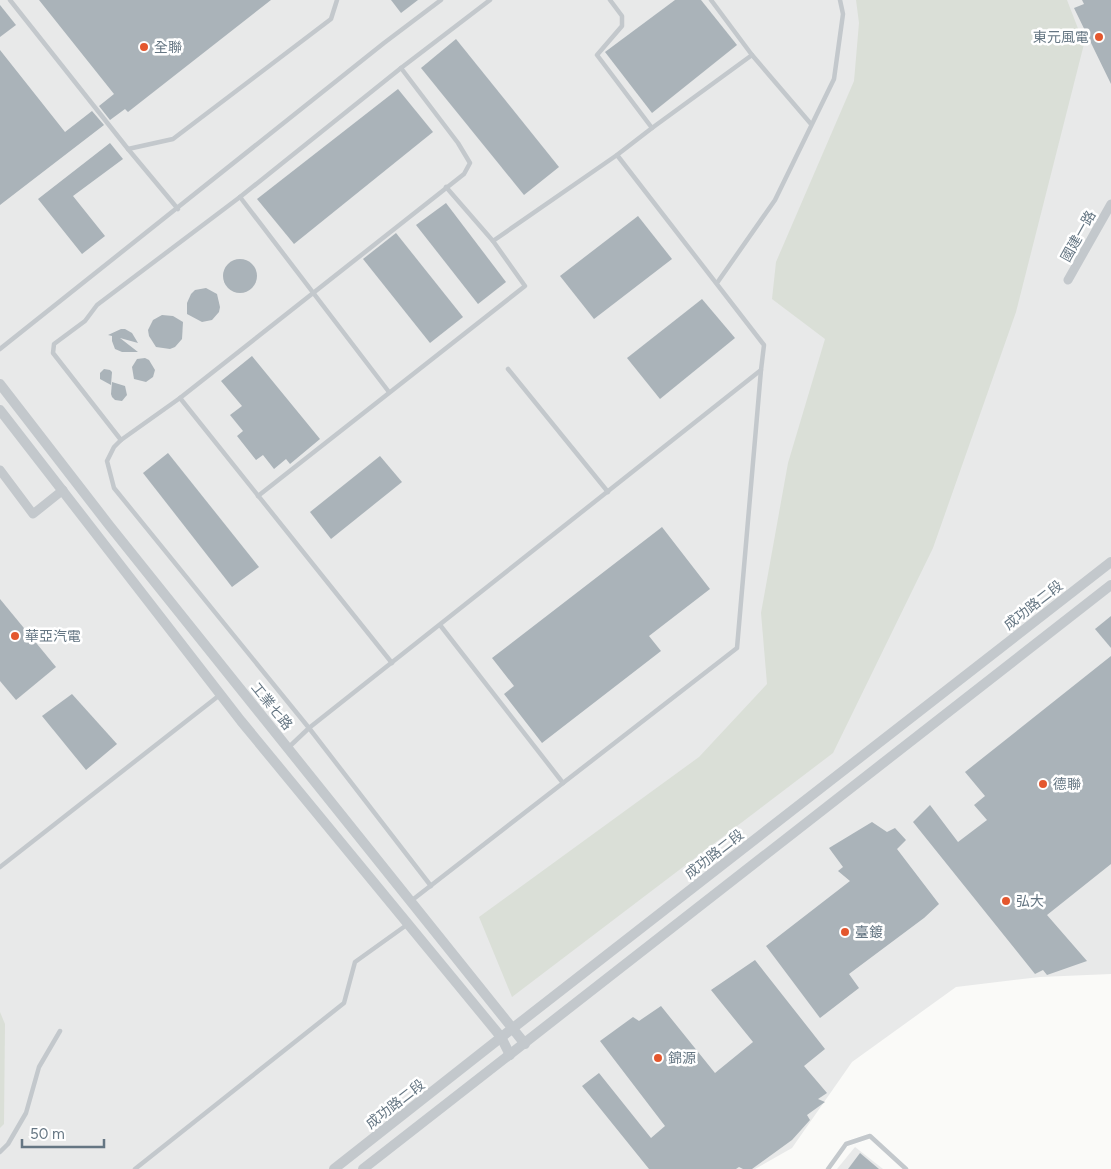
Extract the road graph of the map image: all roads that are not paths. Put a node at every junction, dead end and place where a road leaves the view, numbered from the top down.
1 (10, 0) edge
2 (337, 0) edge
3 (441, 0) edge
4 (490, 0) edge
5 (610, 0) edge
6 (711, 0) edge
7 (840, 0) edge
8 (752, 55) junction
9 (401, 68) junction
10 (811, 124) junction
11 (652, 128) junction
12 (128, 149) junction
13 (617, 155) junction
14 (446, 187) junction
15 (240, 197) junction
16 (1111, 204) edge
17 (178, 209) junction
18 (492, 241) junction
19 (1068, 280) dead end
20 (717, 283) junction
21 (314, 293) junction
22 (0, 350) edge
23 (508, 369) dead end
24 (761, 370) junction
25 (0, 384) edge
26 (388, 392) junction
27 (180, 398) junction
28 (0, 410) edge
29 (121, 440) junction
30 (0, 470) edge
31 (63, 490) junction
32 (608, 492) junction
33 (258, 496) junction
34 (1111, 562) edge
35 (1111, 585) edge
36 (440, 625) junction
37 (392, 663) junction
38 (221, 694) junction
39 (309, 728) junction
40 (288, 748) junction
41 (563, 783) junction
42 (0, 867) edge
43 (431, 886) junction
44 (411, 901) junction
45 (408, 924) junction
46 (513, 1028) junction
47 (60, 1031) dead end
48 (501, 1037) junction
49 (525, 1044) junction
50 (510, 1055) junction
51 (0, 1152) edge
52 (135, 1169) edge
53 (334, 1169) edge
54 (363, 1169) edge
55 (828, 1169) edge
56 (906, 1169) edge

1 - 12 lane
2 - 12 lane
3 - 17 lane
4 - 9 lane
5 - 11 lane
6 - 8 lane
7 - 10 lane
8 - 10 lane
8 - 11 lane
9 - 14 lane
9 - 15 lane
10 - 20 lane
11 - 13 lane
12 - 17 lane
13 - 18 lane
13 - 20 lane
14 - 18 lane
14 - 21 lane
15 - 21 lane
15 - 29 lane
16 - 19 street, 國建一路
17 - 22 lane
18 - 26 lane
20 - 24 lane
21 - 26 lane
21 - 27 lane
23 - 32 lane
24 - 32 lane
24 - 41 lane
25 - 40 street, 工業七路
26 - 33 lane
27 - 29 lane
27 - 33 lane
28 - 31 street
29 - 39 lane
30 - 31 street
31 - 38 street
32 - 36 lane
33 - 37 lane
34 - 46 street, 成功路二段
35 - 49 street
36 - 37 lane
36 - 41 lane
37 - 39 lane
38 - 42 lane
38 - 45 street
39 - 40 lane
39 - 43 lane
40 - 44 street, 工業七路
41 - 43 lane
43 - 44 lane
44 - 46 street, 工業七路
45 - 48 street
45 - 52 lane
46 - 48 street, 成功路二段
46 - 49 street, 工業七路
47 - 51 lane
48 - 50 street
48 - 53 street, 成功路二段
49 - 50 street
50 - 54 street
55 - 56 lane

